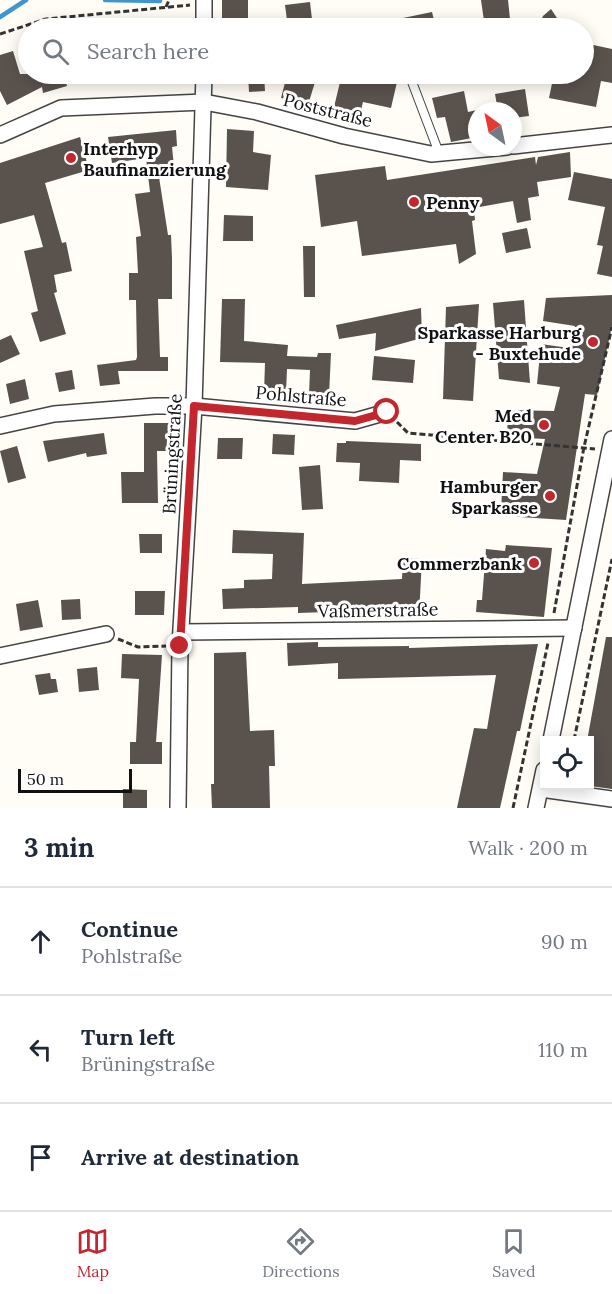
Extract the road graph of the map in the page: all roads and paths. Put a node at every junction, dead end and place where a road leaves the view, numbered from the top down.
1 (169, 0) edge
2 (204, 2) edge
3 (166, 7) junction
4 (56, 18) edge
5 (204, 18) edge
6 (18, 28) edge
7 (0, 34) edge
8 (204, 84) edge
9 (413, 84) edge
10 (204, 102) junction
11 (0, 135) edge
12 (612, 135) edge
13 (522, 145) edge
14 (468, 151) edge
15 (439, 154) junction
16 (612, 327) edge
17 (194, 406) junction
18 (387, 412) joint
19 (0, 426) edge
20 (584, 447) junction
21 (609, 456) edge
22 (612, 559) edge
23 (551, 628) junction
24 (574, 628) junction
25 (106, 634) joint
26 (181, 639) junction
27 (0, 656) edge
28 (552, 736) edge
29 (575, 736) edge
30 (541, 790) edge
31 (548, 790) edge
32 (612, 799) edge
33 (178, 808) edge
34 (513, 808) edge
35 (536, 808) edge

1 - 3 path
2 - 3 path
2 - 5 street
3 - 4 path
6 - 7 path
8 - 10 street, Brüningstraße
9 - 15 lane
10 - 11 street, Poststraße
10 - 15 street, Poststraße
10 - 17 street, Brüningstraße
12 - 13 street
14 - 15 street, Poststraße
16 - 20 path
17 - 18 street, Pohlstraße
17 - 19 street, Pohlstraße
17 - 26 street, Brüningstraße
18 - 20 path
20 - 21 path
20 - 23 path
21 - 24 street
22 - 29 path
23 - 24 street, Vaßmerstraße
23 - 26 street, Vaßmerstraße
23 - 34 path
24 - 28 street
25 - 26 path
25 - 27 street
26 - 33 street, Brüningstraße
30 - 35 street
31 - 32 street

